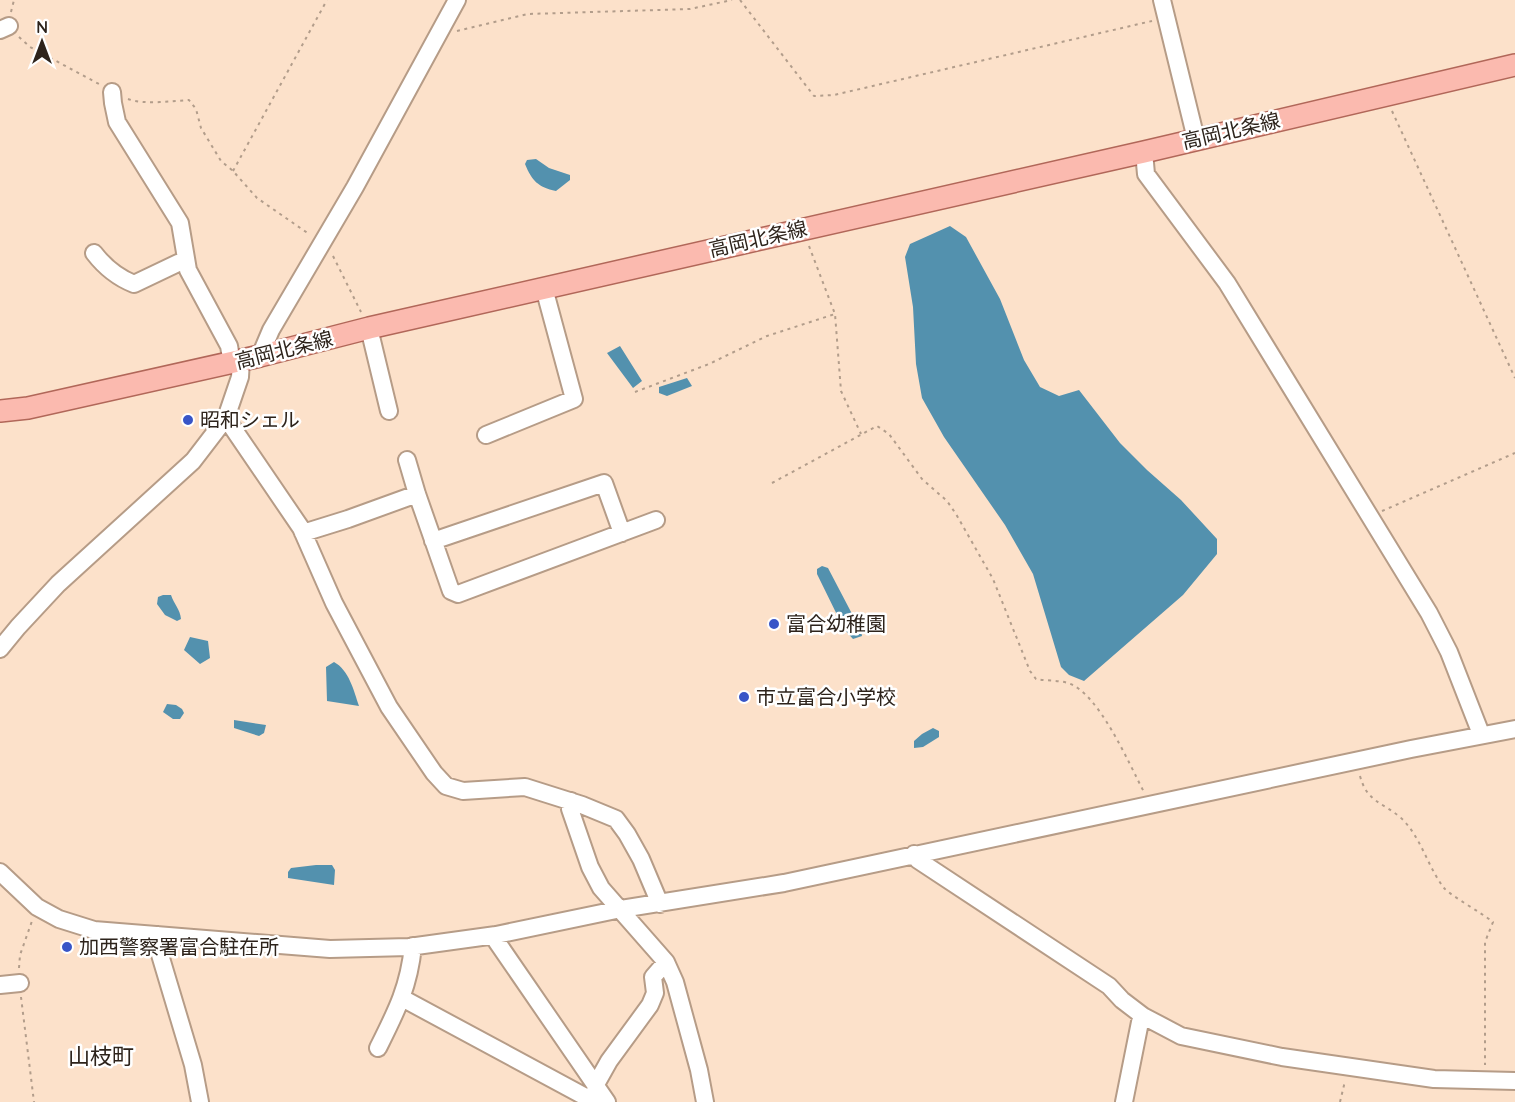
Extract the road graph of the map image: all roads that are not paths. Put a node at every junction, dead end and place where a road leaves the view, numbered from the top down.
1 (457, 0) edge
2 (1162, 0) edge
3 (1515, 65) edge
4 (112, 92) road end
5 (1196, 139) junction
6 (1144, 152) junction
7 (94, 253) dead end
8 (185, 262) junction
9 (544, 288) junction
10 (369, 328) junction
11 (244, 360) junction
12 (0, 411) edge
13 (389, 411) dead end
14 (226, 418) junction
15 (486, 435) dead end
16 (407, 460) dead end
17 (417, 494) junction
18 (656, 520) dead end
19 (303, 532) junction
20 (622, 533) junction
21 (433, 541) junction
22 (0, 649) edge
23 (1515, 729) edge
24 (1481, 734) junction
25 (571, 801) junction
26 (914, 854) junction
27 (0, 872) edge
28 (660, 904) junction
29 (618, 910) junction
30 (158, 935) junction
31 (496, 935) junction
32 (413, 946) junction
33 (666, 963) junction
34 (20, 983) road end
35 (0, 985) edge
36 (402, 998) junction
37 (1143, 1016) junction
38 (378, 1048) dead end
39 (1515, 1081) edge
40 (600, 1098) edge
41 (200, 1102) edge
42 (705, 1102) edge
43 (1124, 1102) edge

1 - 11 street
2 - 5 street
3 - 5 main road, 高岡北条線
4 - 8 street
5 - 6 main road, 高岡北条線
6 - 9 main road, 高岡北条線
6 - 24 street
7 - 8 street
8 - 11 street
9 - 10 main road, 高岡北条線
9 - 15 street
10 - 11 main road, 高岡北条線
10 - 13 street
11 - 12 main road, 高岡北条線
11 - 14 street
14 - 19 street
14 - 22 street
16 - 17 street
17 - 19 street
17 - 21 street
18 - 20 street
19 - 25 street
20 - 21 street
20 - 21 street
23 - 24 street
24 - 26 street
25 - 28 street
25 - 29 street
26 - 28 street
26 - 37 street
27 - 30 street
28 - 29 street
29 - 31 street
29 - 33 street
30 - 32 street
30 - 41 street
31 - 32 street
31 - 40 street
32 - 36 street
33 - 40 street
33 - 42 street
34 - 35 street
36 - 38 street
36 - 40 street
37 - 39 street
37 - 43 street

